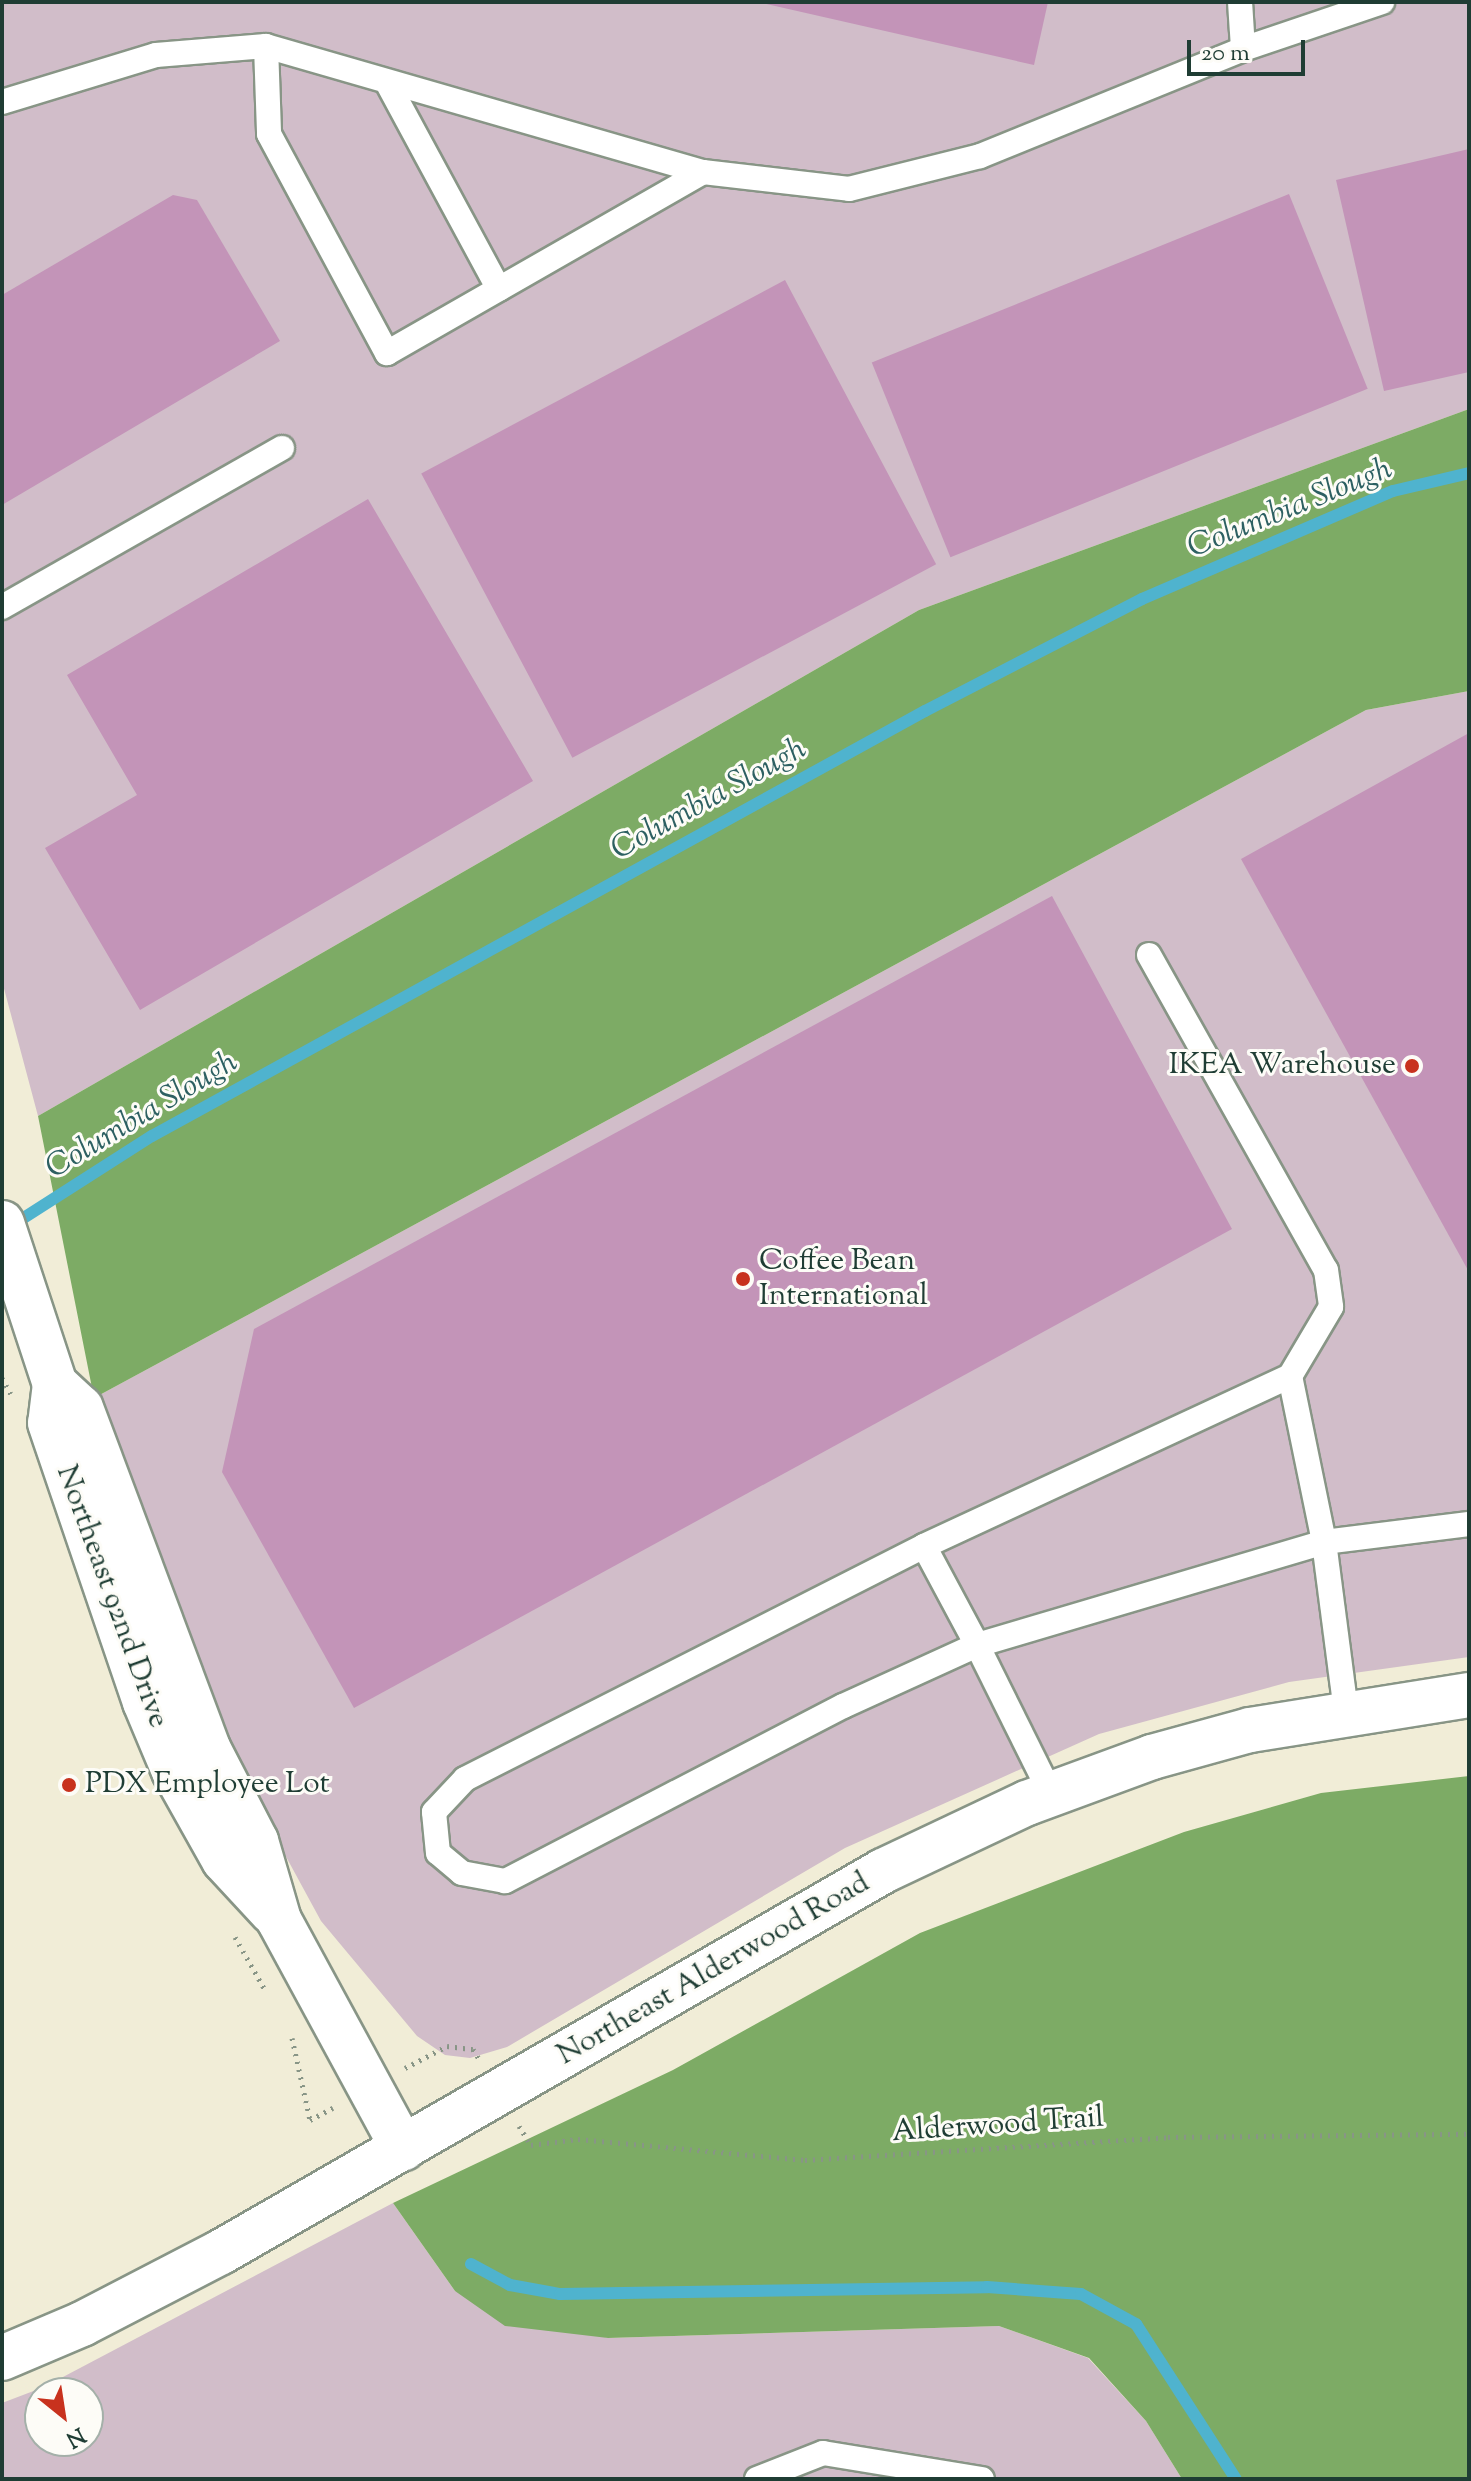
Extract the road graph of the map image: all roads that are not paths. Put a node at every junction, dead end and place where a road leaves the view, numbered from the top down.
1 (1240, 2) edge
2 (1382, 2) edge
3 (266, 46) junction
4 (1243, 49) junction
5 (388, 84) junction
6 (2, 102) edge
7 (703, 172) junction
8 (499, 289) junction
9 (282, 448) dead end
10 (2, 607) edge
11 (1149, 955) dead end
12 (2, 1223) edge
13 (1290, 1376) junction
14 (1469, 1524) edge
15 (1324, 1542) junction
16 (924, 1546) junction
17 (977, 1645) junction
18 (1469, 1695) edge
19 (1346, 1711) junction
20 (1051, 1794) junction
21 (403, 2148) junction
22 (2, 2358) edge
23 (757, 2479) edge
24 (982, 2479) edge

1 - 4 lane
2 - 4 lane
3 - 5 lane
3 - 6 lane
3 - 8 lane
4 - 7 lane
5 - 7 lane
5 - 8 lane
7 - 8 lane
9 - 10 lane
11 - 13 lane
12 - 21 street, Northeast 92nd Drive
13 - 15 lane
13 - 16 lane
14 - 15 lane
15 - 17 lane
15 - 19 lane
16 - 17 lane
16 - 17 lane
17 - 20 lane
18 - 19 street, Northeast Alderwood Road
19 - 20 street, Northeast Alderwood Road
20 - 21 street, Northeast Alderwood Road
21 - 22 street, Northeast Alderwood Road
23 - 24 lane

